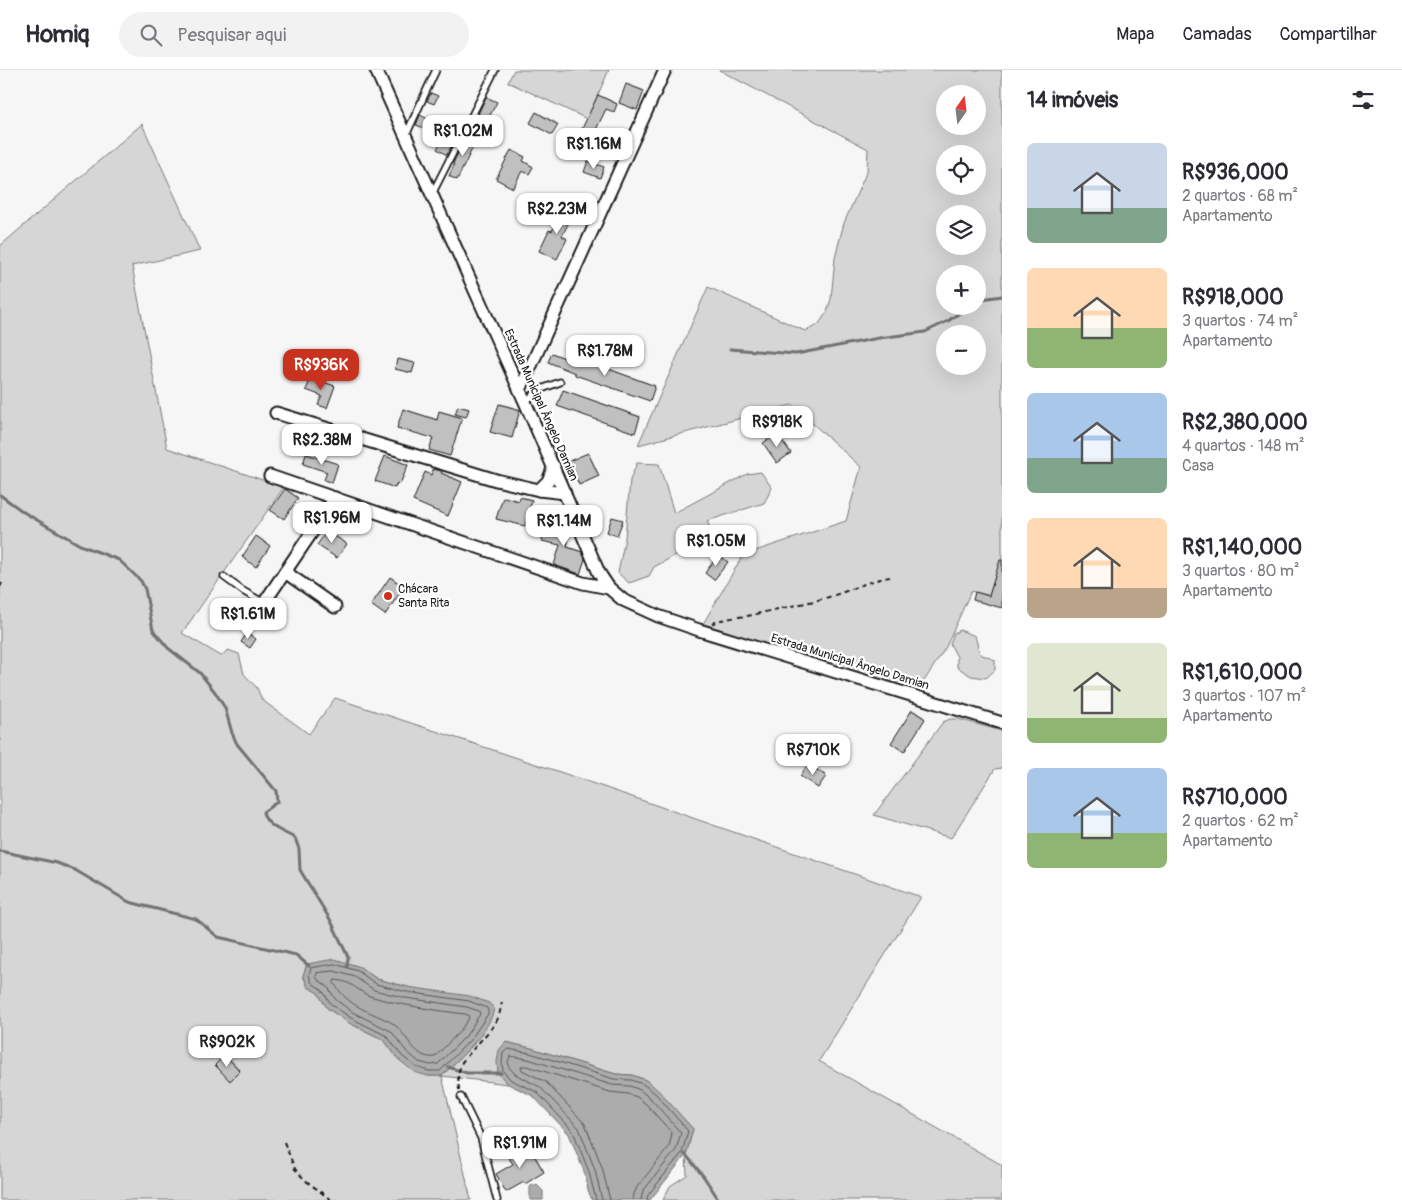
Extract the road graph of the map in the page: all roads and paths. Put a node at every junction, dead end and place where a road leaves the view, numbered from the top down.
1 (376, 70) edge
2 (436, 70) edge
3 (495, 70) edge
4 (665, 70) edge
5 (405, 137) junction
6 (432, 194) junction
7 (560, 382) dead end
8 (520, 390) junction
9 (525, 402) junction
10 (276, 413) dead end
11 (554, 466) junction
12 (270, 476) dead end
13 (539, 490) junction
14 (565, 493) junction
15 (335, 498) junction
16 (285, 572) junction
17 (224, 577) dead end
18 (890, 577) dead end
19 (2, 583) dead end
20 (0, 587) edge
21 (608, 588) junction
22 (264, 603) joint
23 (335, 607) dead end
24 (708, 632) junction
25 (1002, 723) edge
26 (502, 1002) dead end
27 (460, 1097) joint
28 (284, 1142) dead end
29 (331, 1200) edge
30 (498, 1200) edge

1 - 5 street, Estrada Municipal Ângelo Damian
2 - 5 lane
3 - 6 lane
4 - 8 street
5 - 6 street, Estrada Municipal Ângelo Damian
6 - 8 street, Estrada Municipal Ângelo Damian
7 - 9 lane
8 - 9 street, Estrada Municipal Ângelo Damian
9 - 11 street, Estrada Municipal Ângelo Damian
10 - 13 street
11 - 13 street
11 - 14 street, Estrada Municipal Ângelo Damian
12 - 15 street
13 - 14 street
14 - 21 street, Estrada Municipal Ângelo Damian
15 - 16 street
15 - 21 street
16 - 22 street
16 - 23 street
17 - 22 lane
18 - 24 path
19 - 20 path
21 - 24 street, Estrada Municipal Ângelo Damian
24 - 25 street, Estrada Municipal Ângelo Damian
26 - 27 path
27 - 30 lane
28 - 29 path

